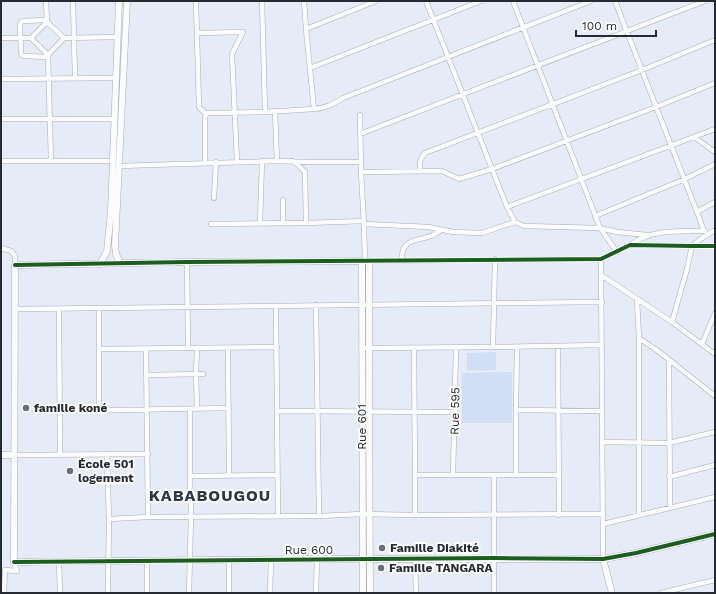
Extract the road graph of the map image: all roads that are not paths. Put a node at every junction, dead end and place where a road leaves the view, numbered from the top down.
1 (46, 1) edge
2 (73, 1) edge
3 (119, 1) edge
4 (127, 1) edge
5 (196, 1) edge
6 (262, 1) edge
7 (304, 1) edge
8 (376, 1) edge
9 (426, 1) edge
10 (481, 1) edge
11 (514, 1) edge
12 (591, 1) edge
13 (615, 1) edge
14 (705, 1) edge
15 (433, 20) junction
16 (47, 21) junction
17 (523, 28) junction
18 (306, 29) junction
19 (627, 31) junction
20 (197, 33) junction
21 (118, 37) junction
22 (1, 38) edge
23 (21, 38) junction
24 (31, 38) junction
25 (64, 38) junction
26 (74, 38) junction
27 (715, 40) edge
28 (48, 56) junction
29 (448, 57) junction
30 (538, 65) junction
31 (310, 68) junction
32 (642, 70) junction
33 (76, 78) junction
34 (116, 78) junction
35 (1, 79) edge
36 (49, 79) junction
37 (715, 83) edge
38 (463, 94) junction
39 (553, 104) junction
40 (656, 106) junction
41 (314, 109) junction
42 (275, 111) junction
43 (235, 112) junction
44 (265, 112) junction
45 (206, 114) junction
46 (360, 115) dead end
47 (1, 119) edge
48 (50, 119) junction
49 (114, 119) junction
50 (715, 129) edge
51 (478, 133) junction
52 (360, 134) junction
53 (694, 137) junction
54 (566, 141) junction
55 (671, 145) junction
56 (715, 152) edge
57 (1, 161) edge
58 (51, 161) junction
59 (108, 161) dead end
60 (262, 161) junction
61 (278, 161) junction
62 (292, 161) junction
63 (216, 162) junction
64 (237, 162) junction
65 (361, 162) junction
66 (205, 163) junction
67 (715, 164) edge
68 (119, 166) junction
69 (492, 169) junction
70 (420, 171) junction
71 (361, 172) junction
72 (581, 179) junction
73 (685, 179) junction
74 (214, 198) dead end
75 (283, 200) dead end
76 (715, 202) edge
77 (507, 207) junction
78 (697, 212) junction
79 (595, 216) junction
80 (515, 222) junction
81 (260, 223) junction
82 (283, 223) junction
83 (306, 223) junction
84 (364, 223) junction
85 (211, 224) dead end
86 (600, 228) junction
87 (441, 230) junction
88 (704, 230) junction
89 (714, 231) edge
90 (647, 235) junction
91 (630, 245) junction
92 (692, 246) junction
93 (715, 246) edge
94 (1, 248) edge
95 (617, 252) junction
96 (495, 259) junction
97 (601, 259) junction
98 (365, 261) junction
99 (401, 261) junction
100 (187, 262) junction
101 (120, 263) junction
102 (100, 264) junction
103 (15, 266) junction
104 (602, 275) junction
105 (637, 300) junction
106 (602, 302) junction
107 (494, 303) junction
108 (362, 305) junction
109 (369, 305) junction
110 (276, 306) junction
111 (316, 306) junction
112 (187, 307) junction
113 (99, 308) junction
114 (15, 309) junction
115 (59, 309) junction
116 (715, 313) edge
117 (672, 322) junction
118 (639, 338) junction
119 (702, 344) junction
120 (602, 345) junction
121 (558, 346) junction
122 (277, 347) junction
123 (493, 347) junction
124 (517, 347) junction
125 (188, 348) junction
126 (197, 348) junction
127 (228, 348) junction
128 (362, 348) junction
129 (369, 348) junction
130 (414, 348) junction
131 (456, 348) junction
132 (99, 349) junction
133 (146, 349) junction
134 (715, 354) edge
135 (669, 360) junction
136 (196, 374) junction
137 (203, 374) dead end
138 (146, 375) junction
139 (715, 396) edge
140 (229, 408) junction
141 (190, 409) junction
142 (197, 409) junction
143 (99, 410) junction
144 (146, 410) junction
145 (516, 410) junction
146 (60, 411) junction
147 (277, 411) junction
148 (558, 411) junction
149 (602, 411) junction
150 (317, 412) junction
151 (362, 412) junction
152 (369, 412) junction
153 (415, 412) junction
154 (454, 412) junction
155 (715, 432) edge
156 (602, 442) junction
157 (638, 442) junction
158 (669, 443) junction
159 (148, 454) junction
160 (1, 455) edge
161 (14, 455) junction
162 (60, 455) junction
163 (107, 455) junction
164 (715, 465) edge
165 (277, 475) junction
166 (453, 475) junction
167 (494, 475) junction
168 (516, 475) junction
169 (560, 475) junction
170 (190, 476) junction
171 (229, 476) junction
172 (416, 476) junction
173 (669, 477) junction
174 (715, 497) edge
175 (670, 508) junction
176 (362, 514) junction
177 (370, 514) junction
178 (603, 514) junction
179 (415, 515) junction
180 (494, 515) junction
181 (559, 515) junction
182 (639, 515) junction
183 (278, 516) junction
184 (319, 516) junction
185 (148, 517) junction
186 (191, 517) junction
187 (109, 519) junction
188 (603, 524) junction
189 (715, 534) edge
190 (494, 558) junction
191 (363, 559) junction
192 (370, 559) junction
193 (415, 559) junction
194 (603, 559) junction
195 (190, 560) junction
196 (229, 560) junction
197 (271, 560) junction
198 (317, 560) junction
199 (59, 561) junction
200 (108, 561) junction
201 (146, 561) junction
202 (14, 562) junction
203 (715, 580) edge
204 (4, 593) edge
205 (60, 593) edge
206 (108, 593) edge
207 (147, 593) edge
208 (189, 593) edge
209 (229, 593) edge
210 (270, 593) edge
211 (316, 593) edge
212 (363, 593) edge
213 (370, 593) edge
214 (416, 593) edge
215 (494, 593) edge
216 (612, 593) edge
217 (661, 593) edge

1 - 16 street
2 - 26 street
3 - 21 street
4 - 68 street
5 - 20 street
6 - 44 street
7 - 18 street
8 - 18 street
9 - 15 street
10 - 15 street
11 - 17 street
12 - 17 street
13 - 19 street
14 - 19 street
15 - 29 street
15 - 31 street
16 - 23 street
16 - 24 street
16 - 25 street
17 - 29 street
17 - 30 street
18 - 31 street
19 - 30 street
19 - 32 street
20 - 43 street
20 - 45 street
21 - 26 street
21 - 34 street
22 - 23 street
23 - 24 street
23 - 28 street
24 - 28 street
25 - 26 street
25 - 28 street
26 - 33 street
27 - 32 street
28 - 36 street
29 - 38 street
29 - 41 street
30 - 38 street
30 - 39 street
31 - 41 street
32 - 39 street
32 - 40 street
33 - 34 street
33 - 36 street
34 - 49 street
35 - 36 street
36 - 48 street
37 - 40 street
38 - 51 street
38 - 52 street
39 - 51 street
39 - 54 street
40 - 54 street
40 - 55 street
41 - 42 street
42 - 44 street
42 - 61 street
43 - 44 street
43 - 45 street
43 - 64 street
45 - 66 street
46 - 52 street
47 - 48 street
48 - 49 street
48 - 58 street
49 - 102 street
50 - 53 street
51 - 69 street
51 - 70 street
52 - 65 street
53 - 55 street
53 - 56 street
54 - 69 street
54 - 72 street
55 - 72 street
55 - 73 street
57 - 58 street
58 - 59 street
60 - 61 street
60 - 64 street
60 - 81 street
61 - 62 street
62 - 65 street
62 - 83 street
63 - 64 street
63 - 66 street
63 - 74 street
65 - 71 street
66 - 68 street
67 - 73 street
68 - 101 street
69 - 70 street
69 - 77 street
70 - 71 street
71 - 84 street
72 - 77 street
72 - 79 street
73 - 78 street
73 - 79 street
75 - 82 street
76 - 78 street
77 - 80 street
78 - 88 street
79 - 86 street
80 - 86 street
80 - 87 street
81 - 82 street
81 - 85 street
82 - 83 street
83 - 84 street
84 - 87 street
84 - 98 street
86 - 90 street
86 - 95 street
87 - 99 street
88 - 89 street
88 - 90 street
89 - 92 street
90 - 91 street
91 - 92 street
91 - 95 street
92 - 93 street
92 - 117 street
94 - 103 street
95 - 97 street
96 - 97 street
96 - 99 street
96 - 107 street
97 - 104 street
98 - 99 street
98 - 100 street
98 - 108 street, Rue 601
98 - 109 street, Rue 601
100 - 101 street
100 - 112 street
101 - 102 street
102 - 103 street
103 - 114 street
104 - 105 street
104 - 106 street
105 - 117 street
105 - 118 street
106 - 107 street
106 - 120 street
107 - 109 street
107 - 123 street
108 - 109 street
108 - 111 street
108 - 128 street, Rue 601
109 - 129 street, Rue 601
110 - 111 street
110 - 112 street
110 - 122 street
111 - 150 street
112 - 113 street
112 - 125 street
113 - 115 street
113 - 132 street
114 - 115 street
114 - 161 street
115 - 146 street
116 - 119 street
117 - 119 street
118 - 135 street
118 - 157 street
119 - 134 street
120 - 121 street
120 - 149 street
121 - 124 street
121 - 148 street
122 - 127 street
122 - 147 street
123 - 124 street
123 - 131 street
124 - 145 street
125 - 126 street
125 - 133 street
126 - 127 street
126 - 136 street
127 - 140 street
128 - 129 street
128 - 151 street, Rue 601
129 - 130 street
129 - 152 street, Rue 601
130 - 131 street
130 - 153 street
131 - 154 street, Rue 595
132 - 133 street
132 - 143 street
133 - 138 street
135 - 139 street
135 - 158 street
136 - 137 street
136 - 138 street
136 - 142 street
138 - 144 street
140 - 142 street
140 - 171 street
141 - 142 street
141 - 144 street
141 - 170 street
143 - 144 street
143 - 146 street
144 - 159 street
145 - 148 street
145 - 168 street
146 - 162 street
147 - 150 street
147 - 165 street
148 - 149 street
148 - 169 street
149 - 156 street
150 - 151 street
150 - 184 street
151 - 152 street
151 - 176 street, Rue 601
152 - 153 street
152 - 177 street, Rue 601
153 - 154 street
153 - 172 street
154 - 166 street, Rue 595
155 - 158 street
156 - 157 street
156 - 178 street
157 - 158 street
157 - 182 street
158 - 173 street
159 - 163 street
159 - 185 street
160 - 161 street
161 - 162 street
161 - 202 street
162 - 163 street
163 - 187 street
164 - 173 street
165 - 171 street
165 - 183 street
166 - 167 street
166 - 172 street
167 - 168 street
167 - 180 street
168 - 169 street
169 - 181 street
170 - 171 street
170 - 186 street
172 - 179 street
173 - 175 street
174 - 175 street
175 - 182 street
176 - 177 street
176 - 184 street
176 - 191 street, Rue 601
177 - 179 street
177 - 192 street, Rue 601
178 - 181 street
178 - 188 street
179 - 180 street
180 - 181 street
180 - 190 street
182 - 188 street
183 - 184 street
183 - 186 street
185 - 186 street
185 - 187 street
186 - 195 street
187 - 200 street
188 - 194 street
189 - 194 street, Rue 600
190 - 193 street, Rue 600
190 - 194 street, Rue 600
190 - 215 street
191 - 192 street, Rue 600
191 - 198 street, Rue 600
191 - 212 street, Rue 601
192 - 193 street, Rue 600
192 - 213 street, Rue 601
193 - 214 street
194 - 216 street
195 - 196 street, Rue 600
195 - 201 street, Rue 600
195 - 208 street
196 - 197 street, Rue 600
196 - 209 street
197 - 198 street, Rue 600
197 - 210 street
198 - 211 street
199 - 200 street, Rue 600
199 - 202 street, Rue 600
199 - 205 street
200 - 201 street, Rue 600
200 - 206 street
201 - 207 street
202 - 204 street
203 - 217 street

